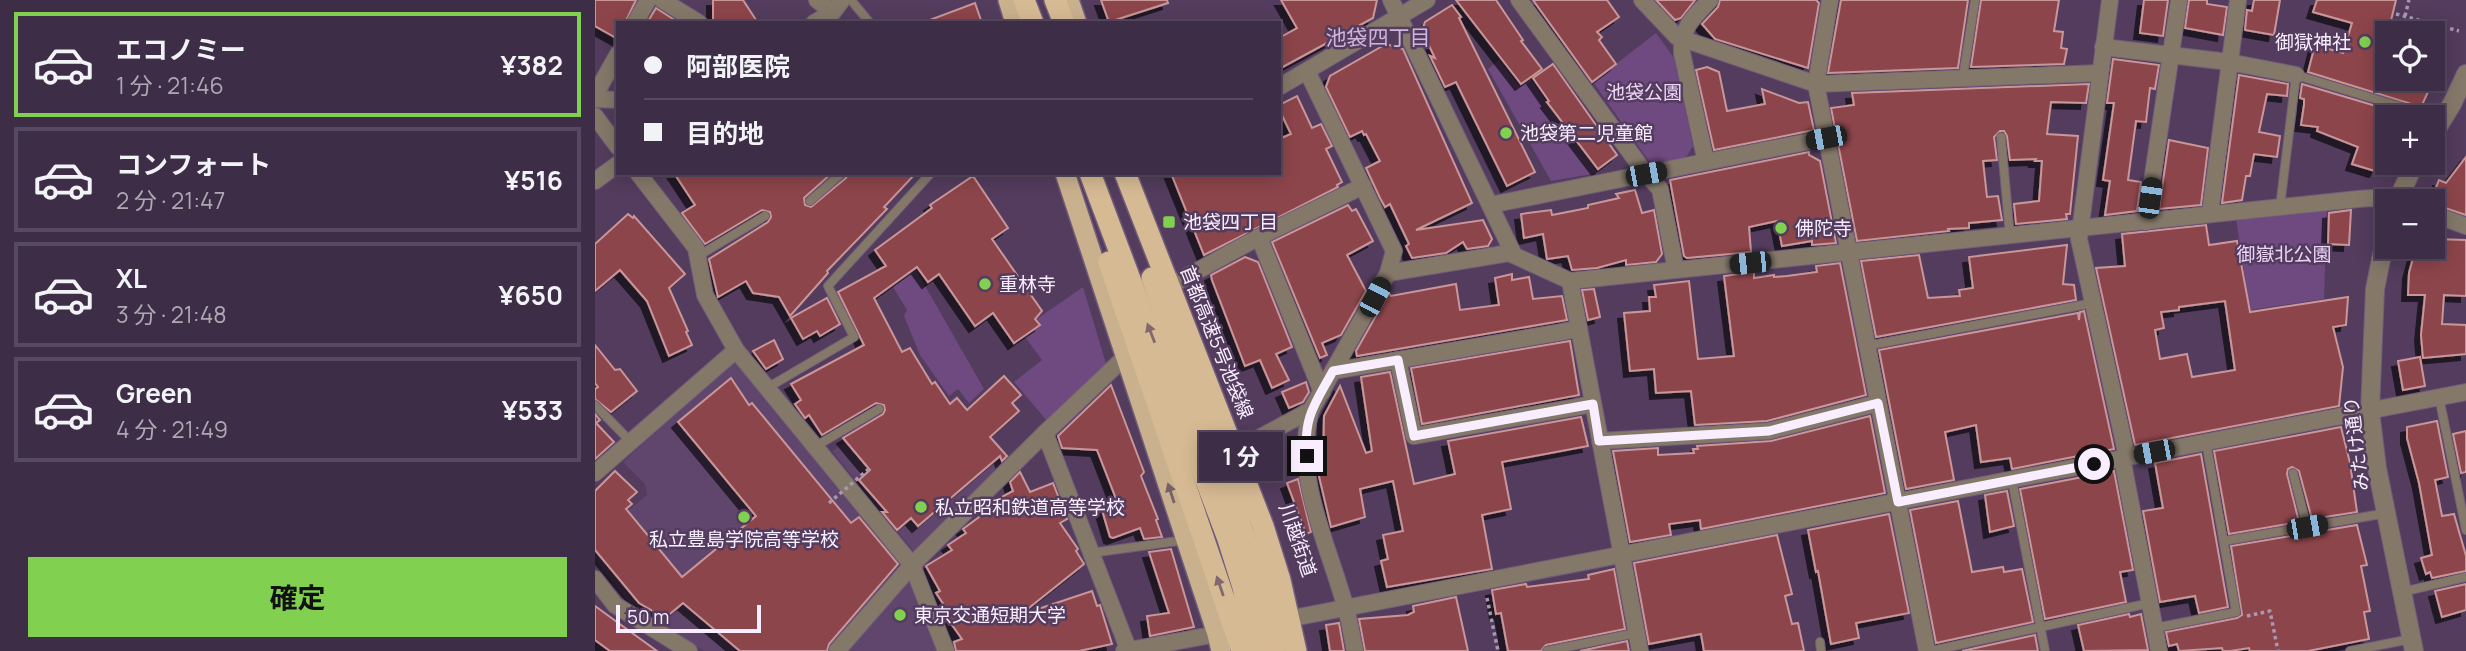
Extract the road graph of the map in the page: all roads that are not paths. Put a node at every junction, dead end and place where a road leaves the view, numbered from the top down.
1 (648, 0) edge
2 (662, 0) edge
3 (817, 0) edge
4 (851, 0) edge
5 (1008, 0) edge
6 (1023, 0) edge
7 (1054, 0) edge
8 (1069, 0) edge
9 (1391, 0) edge
10 (1427, 0) edge
11 (1519, 0) edge
12 (1642, 0) edge
13 (1710, 0) edge
14 (1830, 0) edge
15 (1975, 0) edge
16 (2110, 0) edge
17 (2179, 0) edge
18 (2238, 0) edge
19 (837, 6) edge
20 (1400, 17) junction
21 (636, 21) edge
22 (696, 21) edge
23 (817, 21) edge
24 (868, 21) edge
25 (1014, 21) edge
26 (1030, 21) edge
27 (1062, 21) edge
28 (1076, 21) edge
29 (1681, 38) junction
30 (2103, 47) junction
31 (2171, 56) junction
32 (616, 58) edge
33 (2229, 62) junction
34 (1307, 71) junction
35 (2099, 73) junction
36 (2466, 74) edge
37 (2296, 75) junction
38 (1963, 77) junction
39 (1816, 84) junction
40 (1281, 86) edge
41 (595, 97) edge
42 (616, 100) edge
43 (2395, 105) edge
44 (2445, 106) edge
45 (595, 116) edge
46 (2001, 137) dead end
47 (1826, 138) junction
48 (616, 143) edge
49 (1706, 162) junction
50 (616, 165) edge
51 (1646, 174) junction
52 (640, 175) edge
53 (840, 175) edge
54 (929, 175) edge
55 (1066, 175) edge
56 (1081, 175) edge
57 (1091, 175) edge
58 (1116, 175) edge
59 (1126, 175) edge
60 (1134, 175) edge
61 (595, 181) edge
62 (1363, 186) junction
63 (2375, 198) edge
64 (810, 201) dead end
65 (1490, 205) junction
66 (2280, 206) junction
67 (2210, 214) junction
68 (765, 216) dead end
69 (2445, 218) edge
70 (2146, 222) junction
71 (2466, 226) edge
72 (2079, 229) junction
73 (2010, 236) junction
74 (1259, 237) junction
75 (1848, 253) junction
76 (1514, 255) junction
77 (698, 256) junction
78 (2381, 259) edge
79 (1676, 270) junction
80 (1388, 273) junction
81 (1570, 281) junction
82 (1177, 282) junction
83 (2093, 303) junction
84 (1579, 329) junction
85 (1866, 346) junction
86 (736, 350) junction
87 (1125, 357) junction
88 (1398, 360) junction
89 (1333, 371) junction
90 (768, 388) junction
91 (1322, 392) junction
92 (2466, 392) edge
93 (2439, 397) junction
94 (1878, 403) junction
95 (1593, 404) junction
96 (595, 405) edge
97 (879, 409) dead end
98 (1311, 410) junction
99 (2370, 411) junction
100 (1045, 433) junction
101 (1599, 441) junction
102 (631, 442) junction
103 (2206, 442) junction
104 (816, 446) junction
105 (1242, 447) junction
106 (2125, 458) junction
107 (595, 473) edge
108 (2293, 474) dead end
109 (2012, 480) junction
110 (1898, 502) junction
111 (2386, 513) junction
112 (2307, 527) junction
113 (2466, 530) edge
114 (1186, 540) junction
115 (2224, 541) junction
116 (1091, 553) junction
117 (1621, 555) junction
118 (912, 565) junction
119 (2466, 578) edge
120 (595, 579) edge
121 (2402, 592) junction
122 (2150, 603) junction
123 (1346, 609) junction
124 (1298, 618) junction
125 (2041, 627) junction
126 (2155, 628) junction
127 (1636, 633) junction
128 (1219, 642) edge
129 (2413, 645) edge
130 (689, 651) edge
131 (837, 651) edge
132 (946, 651) edge
133 (1127, 651) edge
134 (1242, 651) edge
135 (1256, 651) edge
136 (1275, 651) edge
137 (1296, 651) edge
138 (1303, 651) edge
139 (1355, 651) edge
140 (1547, 651) edge
141 (1640, 651) edge
142 (1929, 651) edge
143 (2045, 651) edge
144 (2159, 651) edge
145 (2350, 651) edge

1 - 21 street
2 - 22 street
3 - 19 street
4 - 24 lane
5 - 25 highway
6 - 26 highway
7 - 27 highway
8 - 28 highway
9 - 20 street
10 - 20 street
11 - 51 street
12 - 29 street
13 - 29 street
14 - 39 street
15 - 38 lane
16 - 30 street
17 - 31 street
18 - 33 street
19 - 23 street
20 - 34 street
20 - 65 street
29 - 39 street
29 - 49 street
30 - 31 street
30 - 35 street
31 - 33 street
31 - 70 street
32 - 41 street
33 - 37 street
33 - 67 street
34 - 40 street
34 - 62 street
35 - 38 street
35 - 72 street
36 - 44 street
37 - 43 lane
37 - 66 lane
38 - 39 street
39 - 47 street
41 - 42 street
45 - 48 street
46 - 73 lane
47 - 49 street
47 - 75 street
49 - 51 street
50 - 61 street
51 - 65 street
51 - 79 street
52 - 77 street
53 - 64 lane
54 - 90 lane
55 - 87 highway
134 -> 56 highway
135 -> 57 highway
58 - 136 highway
59 - 137 highway, 首都高速5号池袋線
60 - 82 highway, 川越街道
62 - 74 street
62 - 80 street
63 - 66 street
65 - 76 street
66 - 67 street
67 - 70 street
68 - 77 lane
69 - 71 street
70 - 72 street
72 - 73 street
72 - 83 street
73 - 75 street
74 - 82 street
74 - 91 street
75 - 79 street
75 - 85 street
76 - 80 street
76 - 81 street
77 - 86 street
78 - 99 street, みたけ通り
79 - 81 street
80 - 89 street
81 - 84 street
82 - 105 highway, 川越街道
83 - 85 lane
83 - 106 street
84 - 88 street
84 - 95 street
85 - 94 street
86 - 90 street
86 - 102 street
87 - 100 street
114 -> 87 highway
88 - 89 street
88 - 95 street
89 - 91 street
90 - 104 street
91 - 98 street
92 - 93 street
93 - 99 street
93 - 113 lane
94 - 101 street
94 - 110 street
95 - 101 street
96 - 102 lane
97 - 104 lane
98 - 105 street
98 - 123 street
99 - 103 street
99 - 111 street, みたけ通り
100 - 116 street
100 - 118 street
101 - 117 street
102 - 107 street
103 - 106 street
103 - 115 lane
104 - 118 street
105 - 124 highway, 川越街道
106 - 109 street
106 - 122 street
108 - 112 lane
109 - 110 street
109 - 125 lane
110 - 117 street
110 - 142 street
111 - 112 lane
111 - 121 street, みたけ通り
112 - 115 lane
114 - 116 lane
114 - 128 highway
115 - 126 lane
116 - 133 street
117 - 123 street
117 - 127 street
118 - 131 street
118 - 132 street
119 - 121 lane
120 - 130 street
121 - 129 street, みたけ通り
122 - 125 lane
122 - 126 street
123 - 124 street
123 - 139 street
124 - 138 highway, 川越街道
125 - 142 lane
125 - 143 lane
126 - 144 street
127 - 140 lane
127 - 141 street
128 - 133 street
129 - 145 lane

